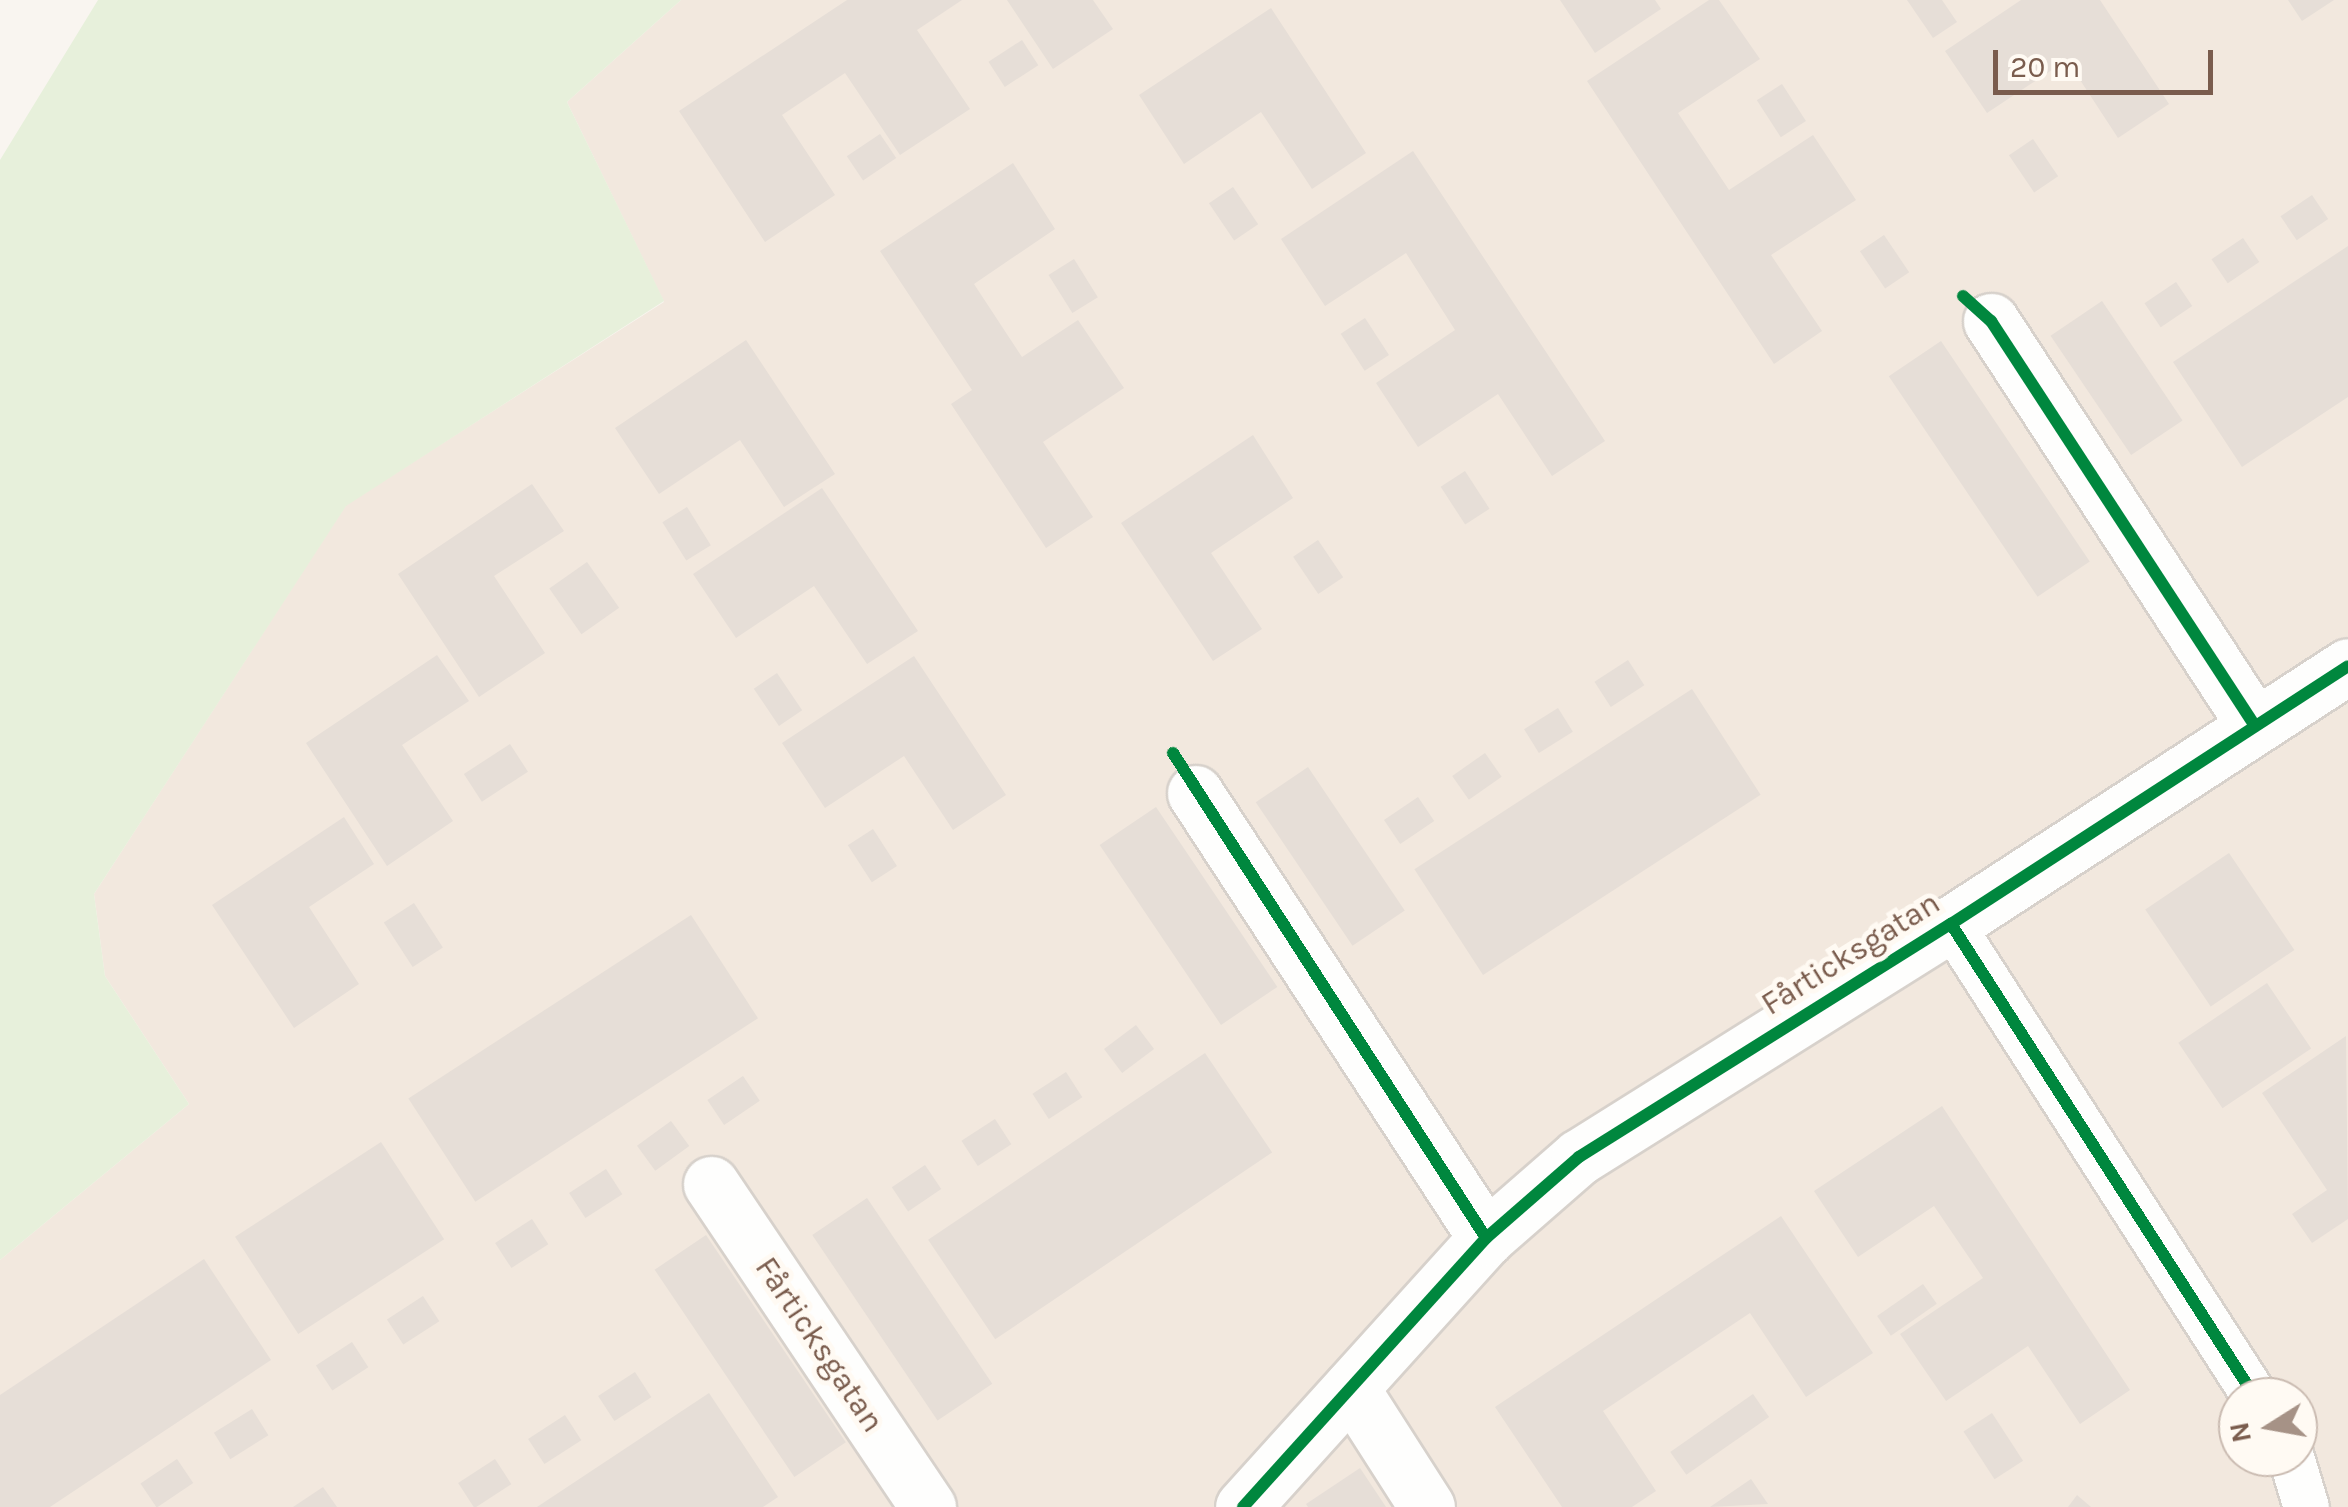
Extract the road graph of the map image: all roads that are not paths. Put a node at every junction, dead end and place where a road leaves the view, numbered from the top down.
1 (1992, 322) dead end
2 (2348, 666) edge
3 (2255, 726) junction
4 (1195, 793) dead end
5 (1951, 924) junction
6 (711, 1184) dead end
7 (1486, 1238) junction
8 (2242, 1377) edge
9 (1350, 1388) junction
10 (2297, 1477) edge
11 (928, 1507) edge
12 (1243, 1507) edge
13 (1427, 1507) edge
14 (2306, 1507) edge

1 - 3 street
2 - 3 street, Fårticksgatan
3 - 5 street, Fårticksgatan
4 - 7 street
5 - 7 street, Fårticksgatan
5 - 8 lane
6 - 11 street, Fårticksgatan
7 - 9 street, Fårticksgatan
9 - 12 street, Fårticksgatan
9 - 13 street
10 - 14 lane

